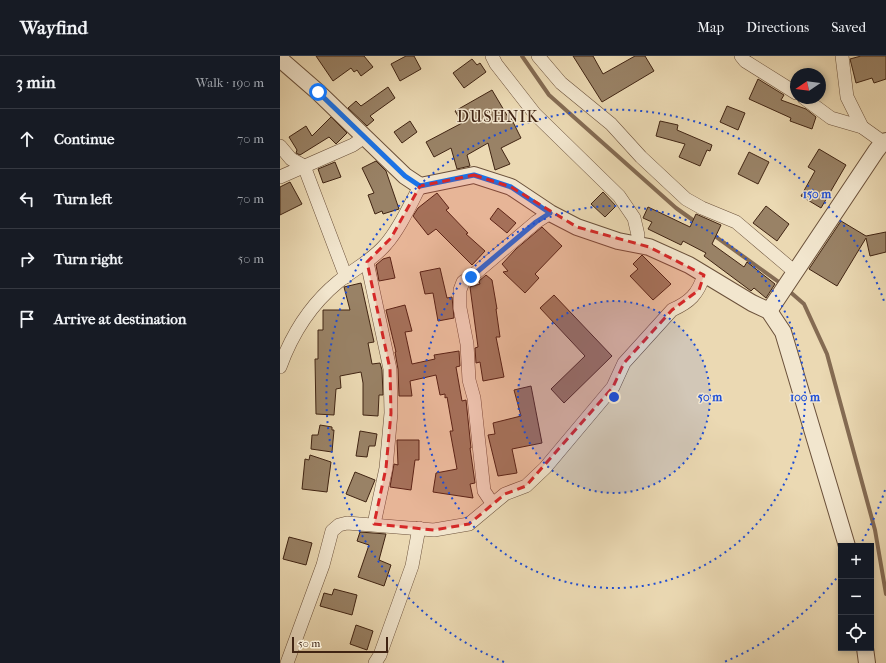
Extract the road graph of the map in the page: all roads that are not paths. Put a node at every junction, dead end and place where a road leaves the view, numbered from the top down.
1 (492, 56) edge
2 (538, 56) edge
3 (741, 56) edge
4 (842, 56) edge
5 (280, 58) edge
6 (790, 89) edge
7 (812, 104) edge
8 (862, 127) junction
9 (363, 138) junction
10 (884, 142) edge
11 (280, 146) edge
12 (304, 166) junction
13 (280, 177) edge
14 (420, 186) junction
15 (550, 213) junction
16 (637, 243) junction
17 (367, 262) junction
18 (704, 275) junction
19 (792, 276) junction
20 (346, 277) junction
21 (769, 311) junction
22 (280, 367) edge
23 (492, 503) junction
24 (374, 524) junction
25 (419, 528) junction
26 (847, 543) edge
27 (865, 651) edge
28 (287, 663) edge
29 (374, 663) edge
30 (867, 663) edge

1 - 16 street
2 - 19 street
3 - 6 street
4 - 8 street
5 - 9 street
7 - 8 street
8 - 10 street
9 - 12 street
9 - 14 street
10 - 19 street
11 - 12 street
12 - 13 street
12 - 20 street
14 - 15 street
14 - 17 street
15 - 16 street
15 - 23 street
16 - 18 street
17 - 20 street
17 - 24 street
18 - 21 street
18 - 23 street
19 - 21 street
20 - 22 street
21 - 26 street
23 - 25 street
24 - 25 street
24 - 28 street
25 - 29 street
27 - 30 street

